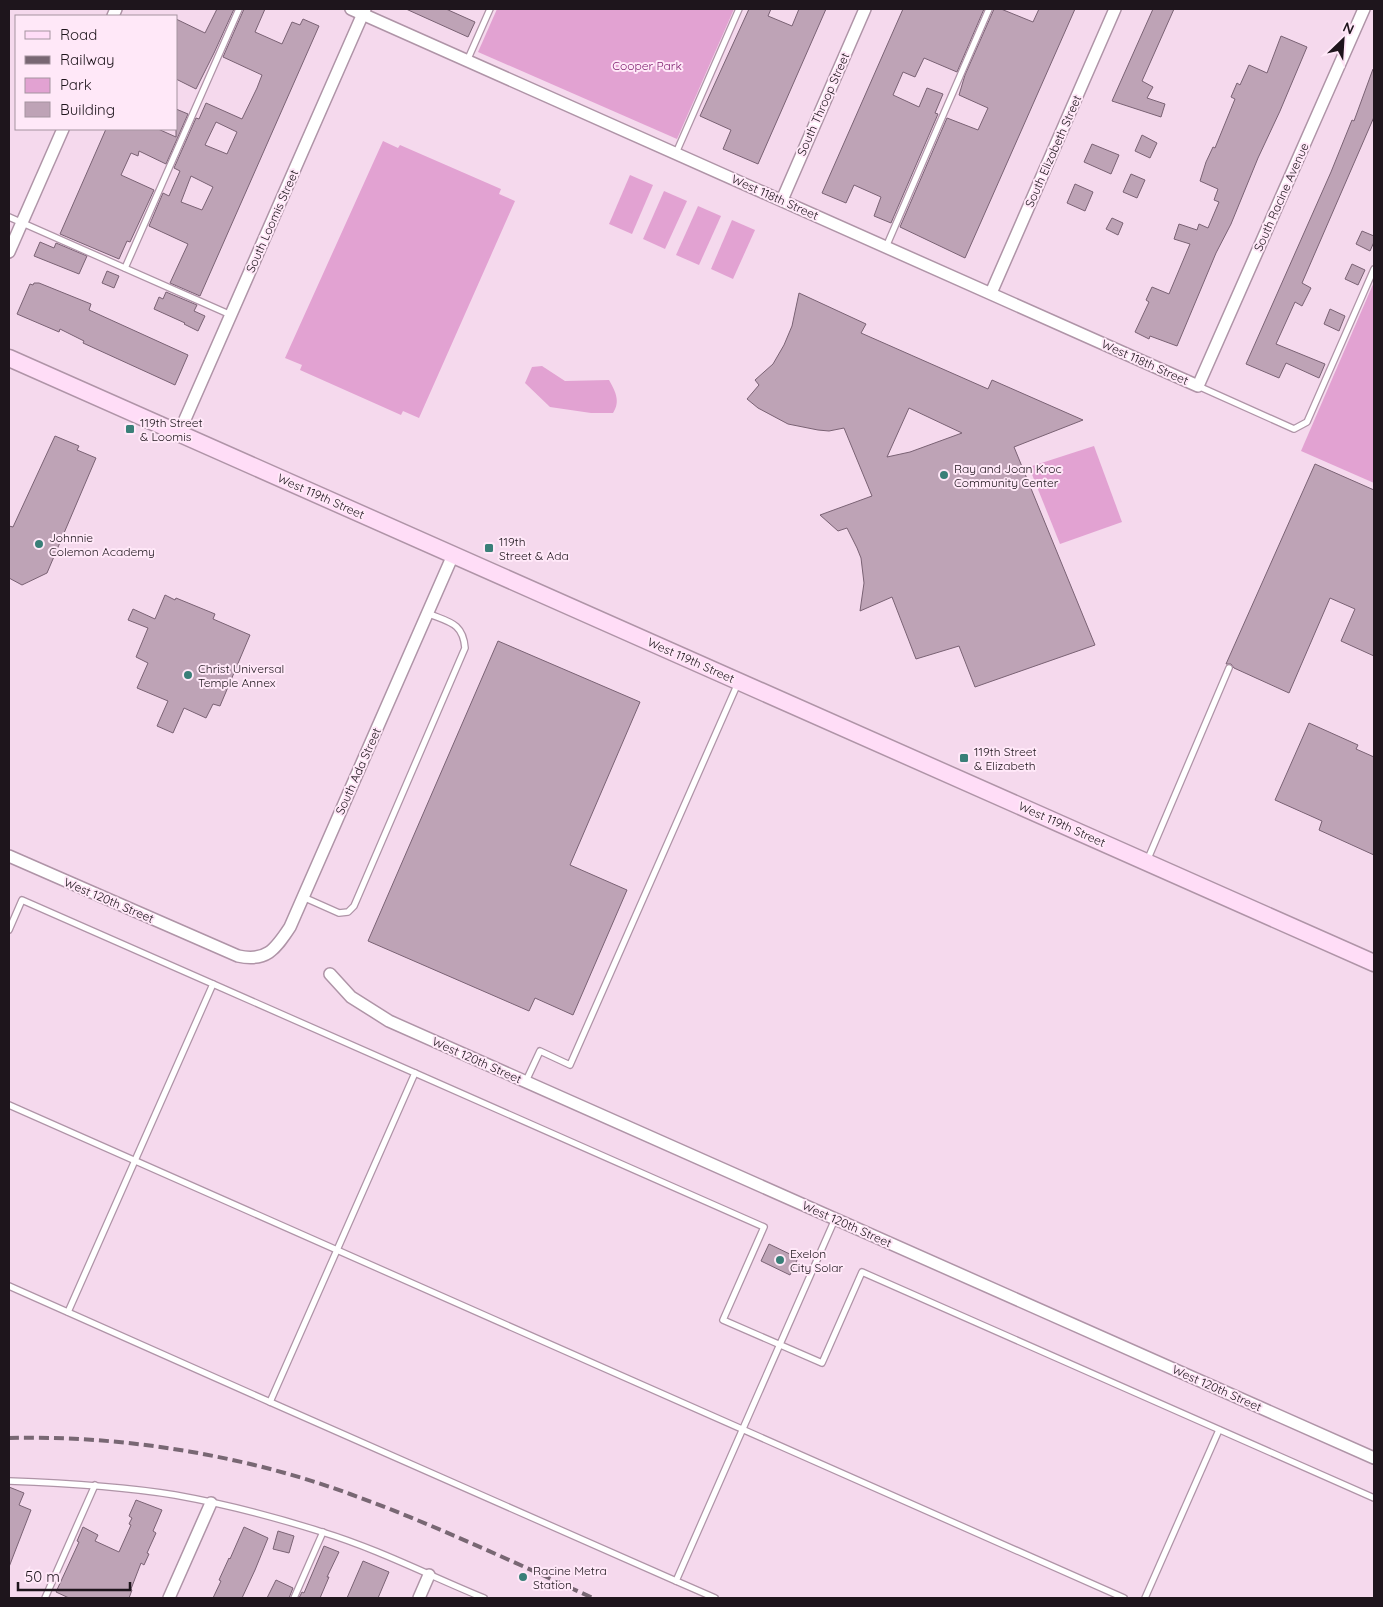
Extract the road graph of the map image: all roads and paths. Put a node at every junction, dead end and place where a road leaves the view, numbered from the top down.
1 (239, 9) edge
2 (351, 9) edge
3 (490, 9) edge
4 (739, 9) edge
5 (865, 9) edge
6 (990, 9) edge
7 (1115, 9) edge
8 (1364, 9) edge
9 (364, 11) edge
10 (467, 60) junction
11 (63, 130) edge
12 (676, 153) junction
13 (782, 200) junction
14 (9, 217) edge
15 (22, 223) junction
16 (886, 246) junction
17 (9, 252) edge
18 (125, 268) junction
19 (1374, 269) edge
20 (991, 294) junction
21 (231, 315) junction
22 (9, 358) edge
23 (1198, 386) junction
24 (179, 433) junction
25 (453, 554) junction
26 (427, 613) junction
27 (1230, 668) dead end
28 (738, 681) junction
29 (9, 856) edge
30 (1146, 862) junction
31 (303, 897) junction
32 (9, 930) edge
33 (238, 956) joint
34 (1374, 963) edge
35 (330, 974) dead end
36 (213, 984) junction
37 (415, 1073) junction
38 (526, 1081) junction
39 (9, 1105) edge
40 (135, 1161) junction
41 (835, 1219) junction
42 (337, 1250) junction
43 (9, 1286) edge
44 (68, 1312) junction
45 (780, 1345) junction
46 (270, 1402) junction
47 (742, 1429) junction
48 (1220, 1430) junction
49 (1374, 1458) edge
50 (9, 1481) edge
51 (95, 1485) junction
52 (1374, 1498) edge
53 (211, 1503) junction
54 (323, 1532) junction
55 (429, 1575) junction
56 (676, 1581) junction
57 (45, 1598) edge
58 (169, 1598) edge
59 (294, 1598) edge
60 (419, 1598) edge
61 (484, 1598) edge
62 (715, 1598) edge
63 (1124, 1598) edge
64 (1145, 1598) edge

1 - 18 lane
2 - 9 street, West 118th Street
3 - 10 lane
4 - 12 lane
5 - 13 street, South Throop Street
6 - 16 lane
7 - 20 street, South Elizabeth Street
8 - 23 street, South Racine Avenue
9 - 10 street, West 118th Street
9 - 21 street, South Loomis Street
10 - 12 street, West 118th Street
11 - 15 street
12 - 13 street, West 118th Street
13 - 16 street, West 118th Street
14 - 15 lane
15 - 17 street
15 - 18 lane
16 - 20 street, West 118th Street
18 - 21 lane
19 - 23 lane
20 - 23 street, West 118th Street
21 - 24 street, South Loomis Street
22 - 24 street, West 119th Street
24 - 25 street, West 119th Street
25 - 26 street, South Ada Street
25 - 28 street, West 119th Street
26 - 31 street, South Ada Street
26 - 31 lane
27 - 30 lane
28 - 30 street, West 119th Street
28 - 38 lane
29 - 33 street, West 120th Street
30 - 34 street, West 119th Street
31 - 33 street, South Ada Street
32 - 36 lane
35 - 38 street, West 120th Street
36 - 37 lane
36 - 40 lane
37 - 42 lane
37 - 45 lane
38 - 41 street, West 120th Street
39 - 40 lane
40 - 42 lane
40 - 44 lane
41 - 45 lane
41 - 49 street, West 120th Street
42 - 46 lane
42 - 47 lane
43 - 44 lane
44 - 46 lane
45 - 47 lane
45 - 48 lane
46 - 56 lane
47 - 56 lane
47 - 63 lane
48 - 52 lane
48 - 64 lane
50 - 51 lane
51 - 53 lane
51 - 57 lane
53 - 54 lane
53 - 58 street
54 - 55 lane
54 - 59 lane
55 - 60 street
55 - 61 lane
56 - 62 lane

